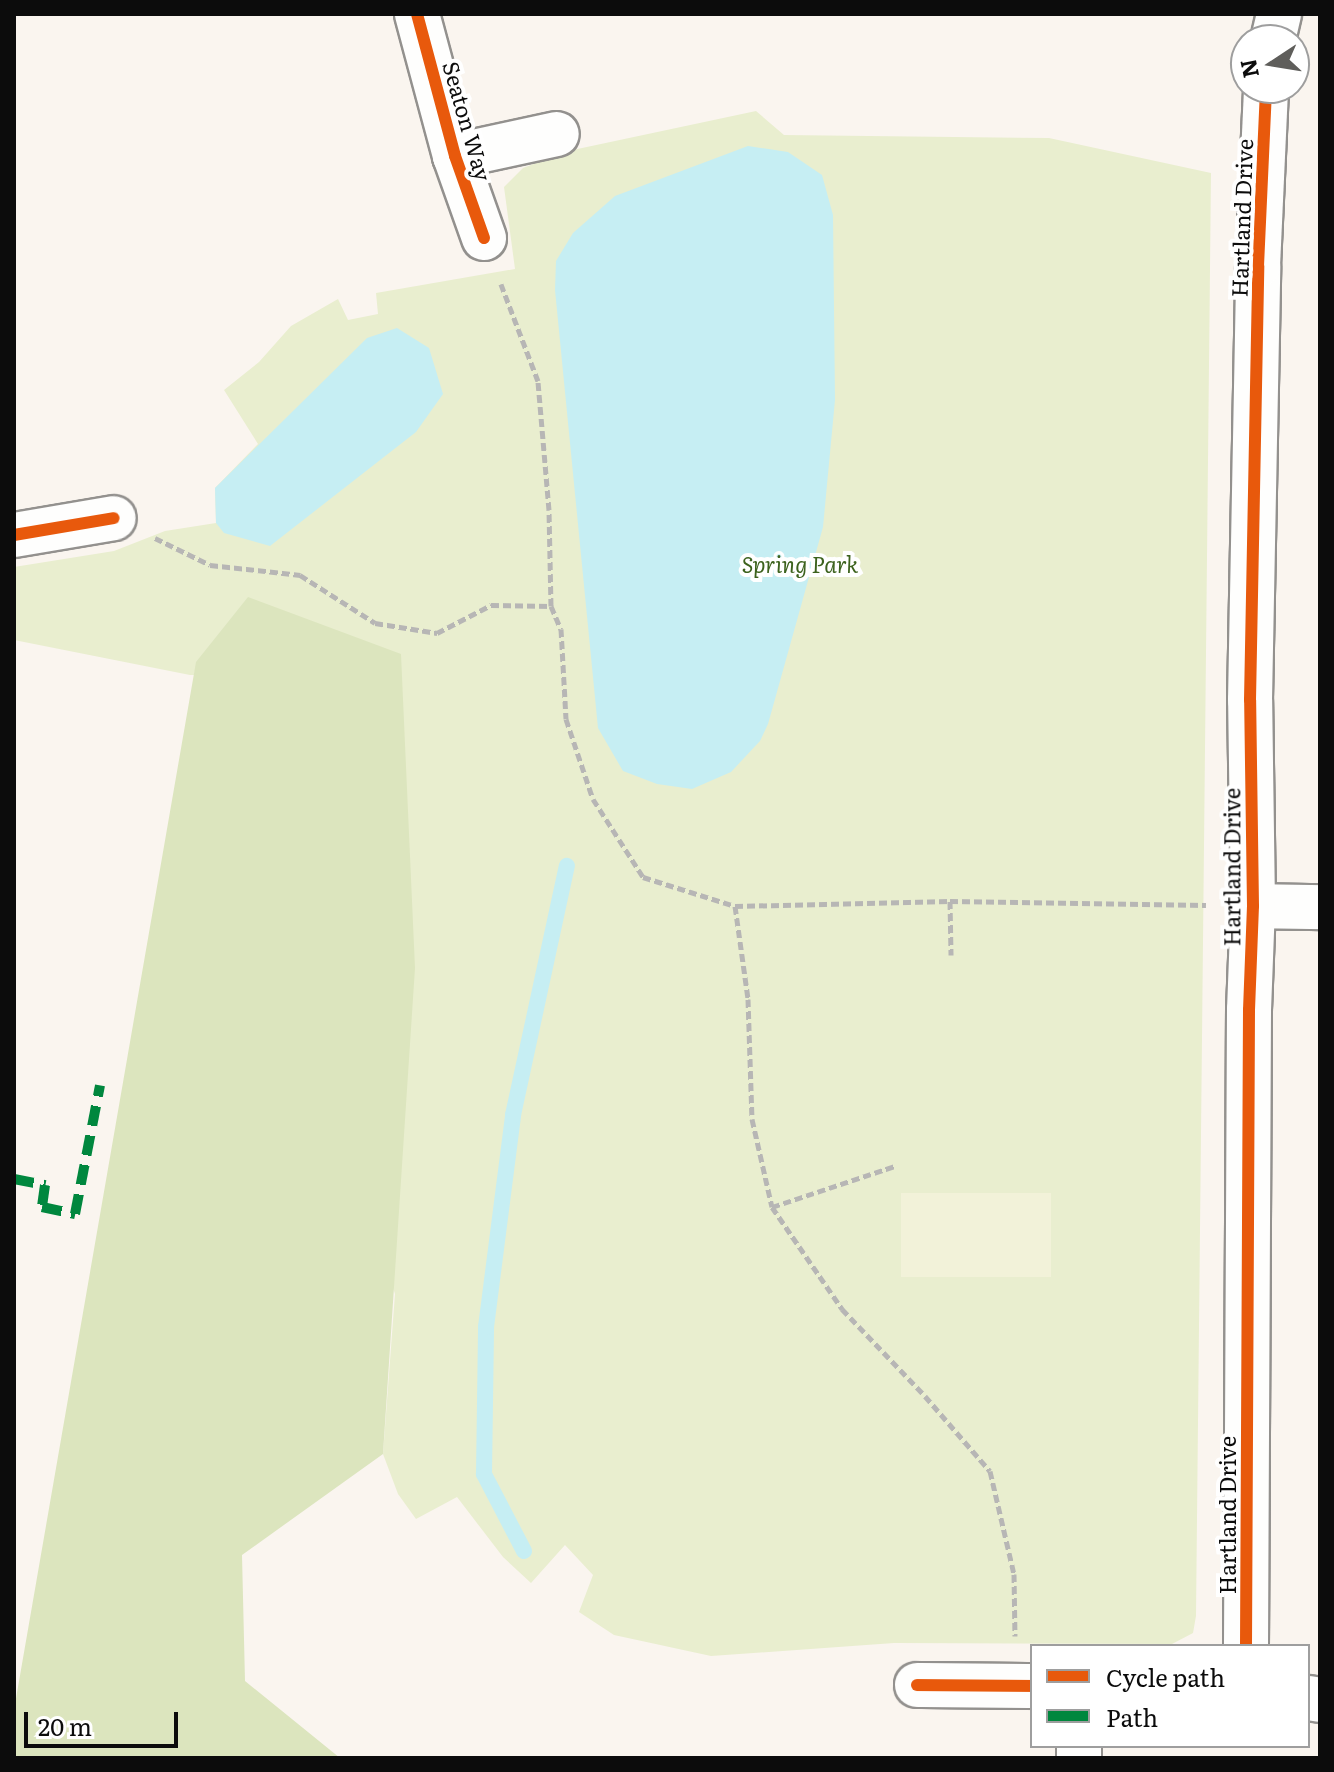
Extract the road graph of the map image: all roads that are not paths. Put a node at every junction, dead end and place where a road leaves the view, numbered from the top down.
1 (417, 14) edge
2 (1265, 104) edge
3 (557, 134) dead end
4 (455, 156) junction
5 (484, 238) road end
6 (114, 518) road end
7 (14, 535) edge
8 (1253, 906) junction
9 (1320, 907) edge
10 (1246, 1644) edge
11 (917, 1685) dead end
12 (1024, 1686) edge

1 - 4 street, Seaton Way
2 - 8 street, Hartland Drive
3 - 4 street
4 - 5 street, Seaton Way
6 - 7 street
8 - 9 street
8 - 10 street, Hartland Drive
11 - 12 street

